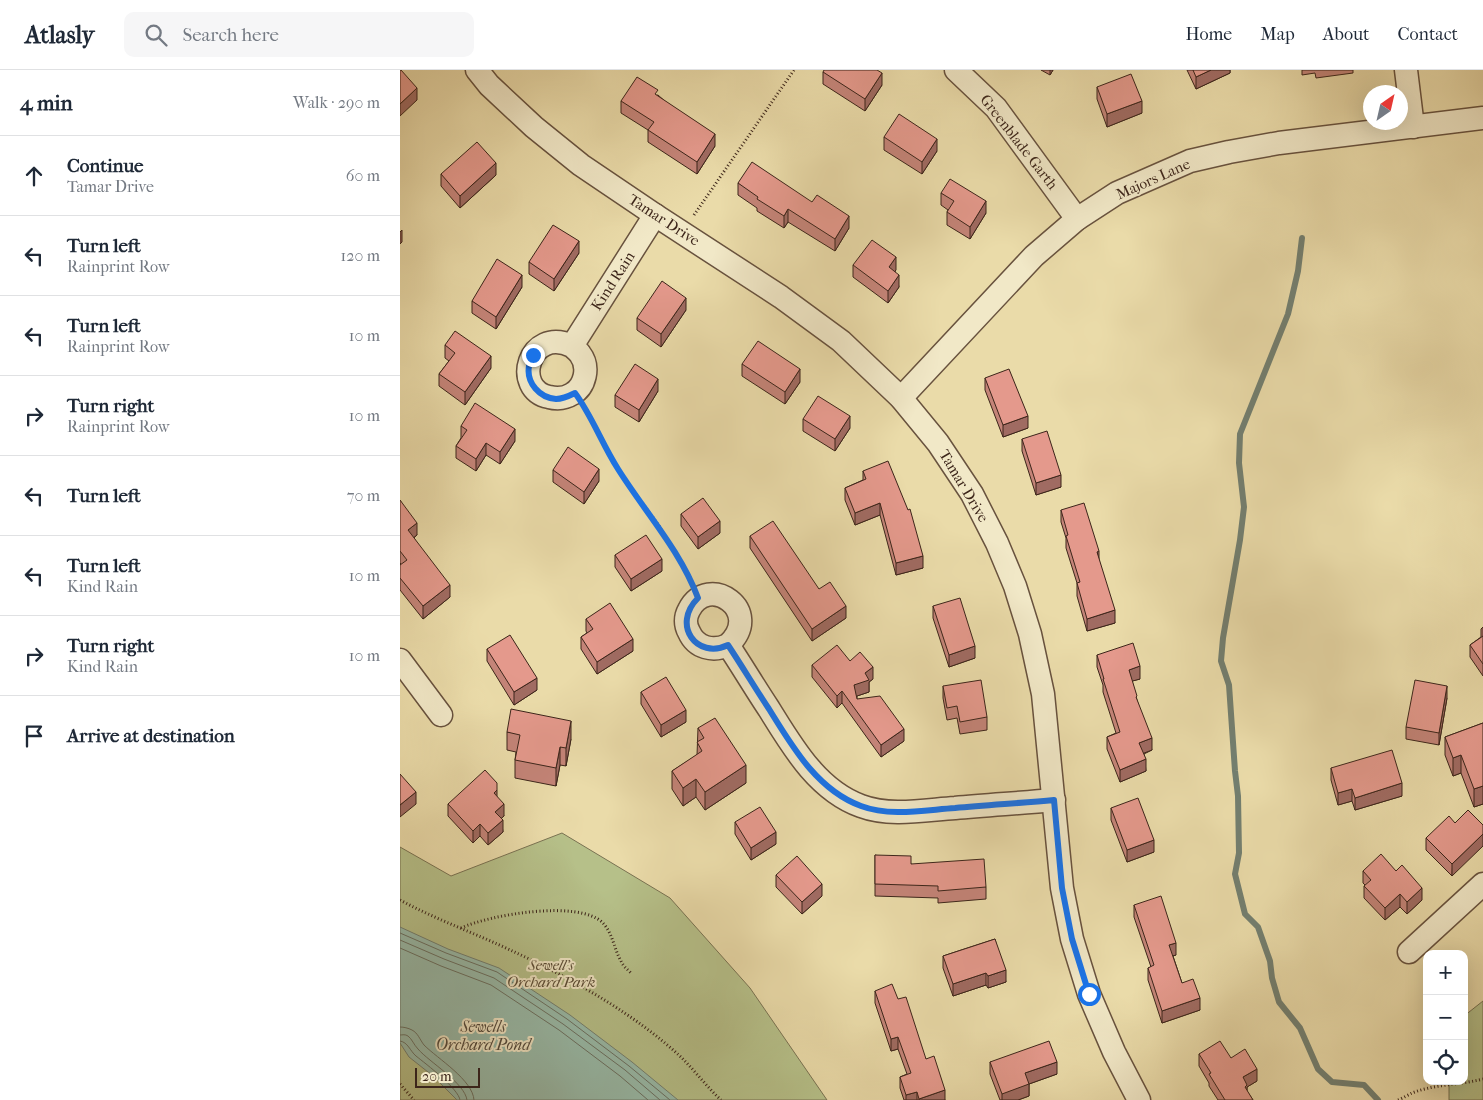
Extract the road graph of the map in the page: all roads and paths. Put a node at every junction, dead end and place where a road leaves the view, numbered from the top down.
1 (477, 70) edge
2 (794, 70) edge
3 (956, 70) edge
4 (1406, 70) edge
5 (1483, 118) edge
6 (1413, 127) junction
7 (655, 215) junction
8 (1077, 218) junction
9 (683, 232) junction
10 (572, 346) junction
11 (575, 393) junction
12 (901, 398) junction
13 (698, 598) junction
14 (728, 645) junction
15 (400, 660) edge
16 (441, 715) dead end
17 (1054, 800) junction
18 (1483, 884) edge
19 (400, 900) edge
20 (460, 928) junction
21 (1409, 952) dead end
22 (631, 973) dead end
23 (1483, 1079) edge
24 (400, 1084) edge
25 (414, 1100) edge
26 (721, 1100) edge
27 (1139, 1100) edge
28 (1398, 1100) edge

1 - 7 street, Tamar Drive
2 - 9 path
3 - 8 street, Greenblade Garth
4 - 6 street
5 - 6 street, Majors Lane
6 - 8 street, Majors Lane
7 - 9 street, Tamar Drive
7 - 10 street, Kind Rain
8 - 12 street, Majors Lane
9 - 12 street, Tamar Drive
10 - 11 street
10 - 11 street
11 - 13 path
12 - 17 street, Tamar Drive
13 - 14 street
13 - 14 street
14 - 17 street
15 - 16 street
17 - 27 street, Tamar Drive
18 - 21 street
19 - 20 path
20 - 22 path
20 - 26 path
23 - 28 path
24 - 25 path

